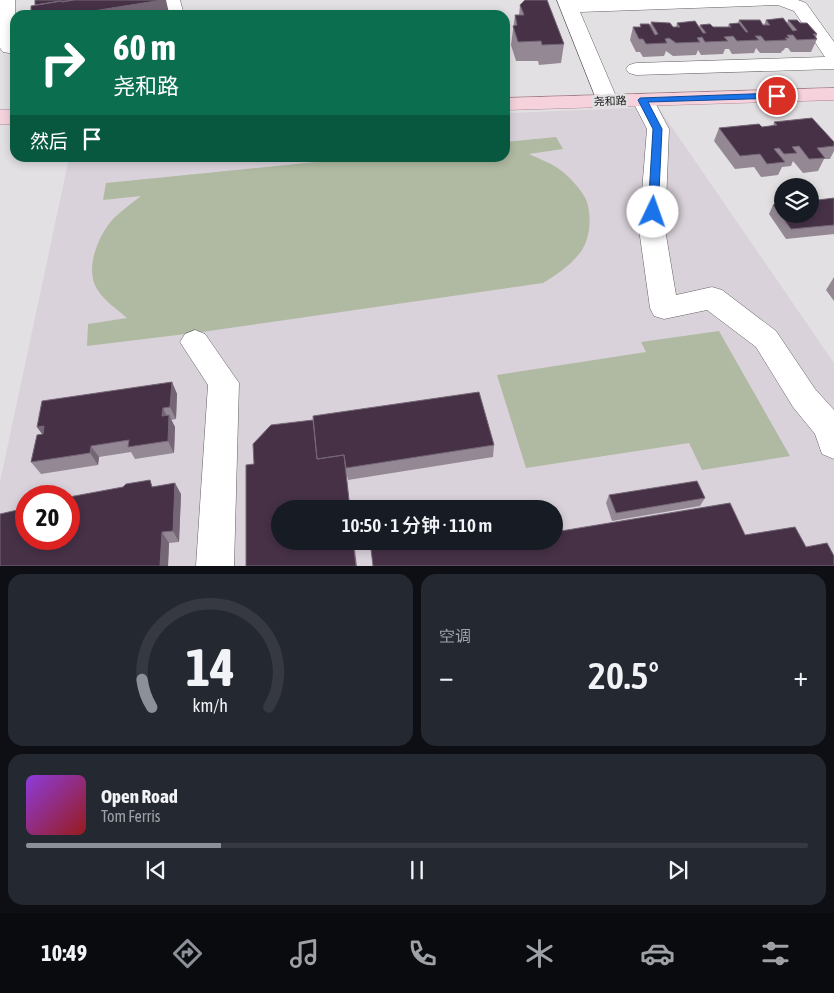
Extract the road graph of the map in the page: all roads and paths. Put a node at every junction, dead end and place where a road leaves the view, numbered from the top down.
1 (6, 0) edge
2 (777, 0) edge
3 (781, 0) edge
4 (567, 4) edge
5 (10, 48) edge
6 (834, 56) edge
7 (834, 63) edge
8 (636, 69) dead end
9 (834, 94) edge
10 (643, 100) junction
11 (607, 101) junction
12 (510, 104) edge
13 (195, 342) dead end
14 (834, 444) edge
15 (215, 566) edge

1 - 5 lane
2 - 4 lane
3 - 6 lane
4 - 11 lane
7 - 8 lane
9 - 10 main road, 尧和路
10 - 11 main road, 尧和路
10 - 14 lane
11 - 12 main road, 尧和路
13 - 15 lane

